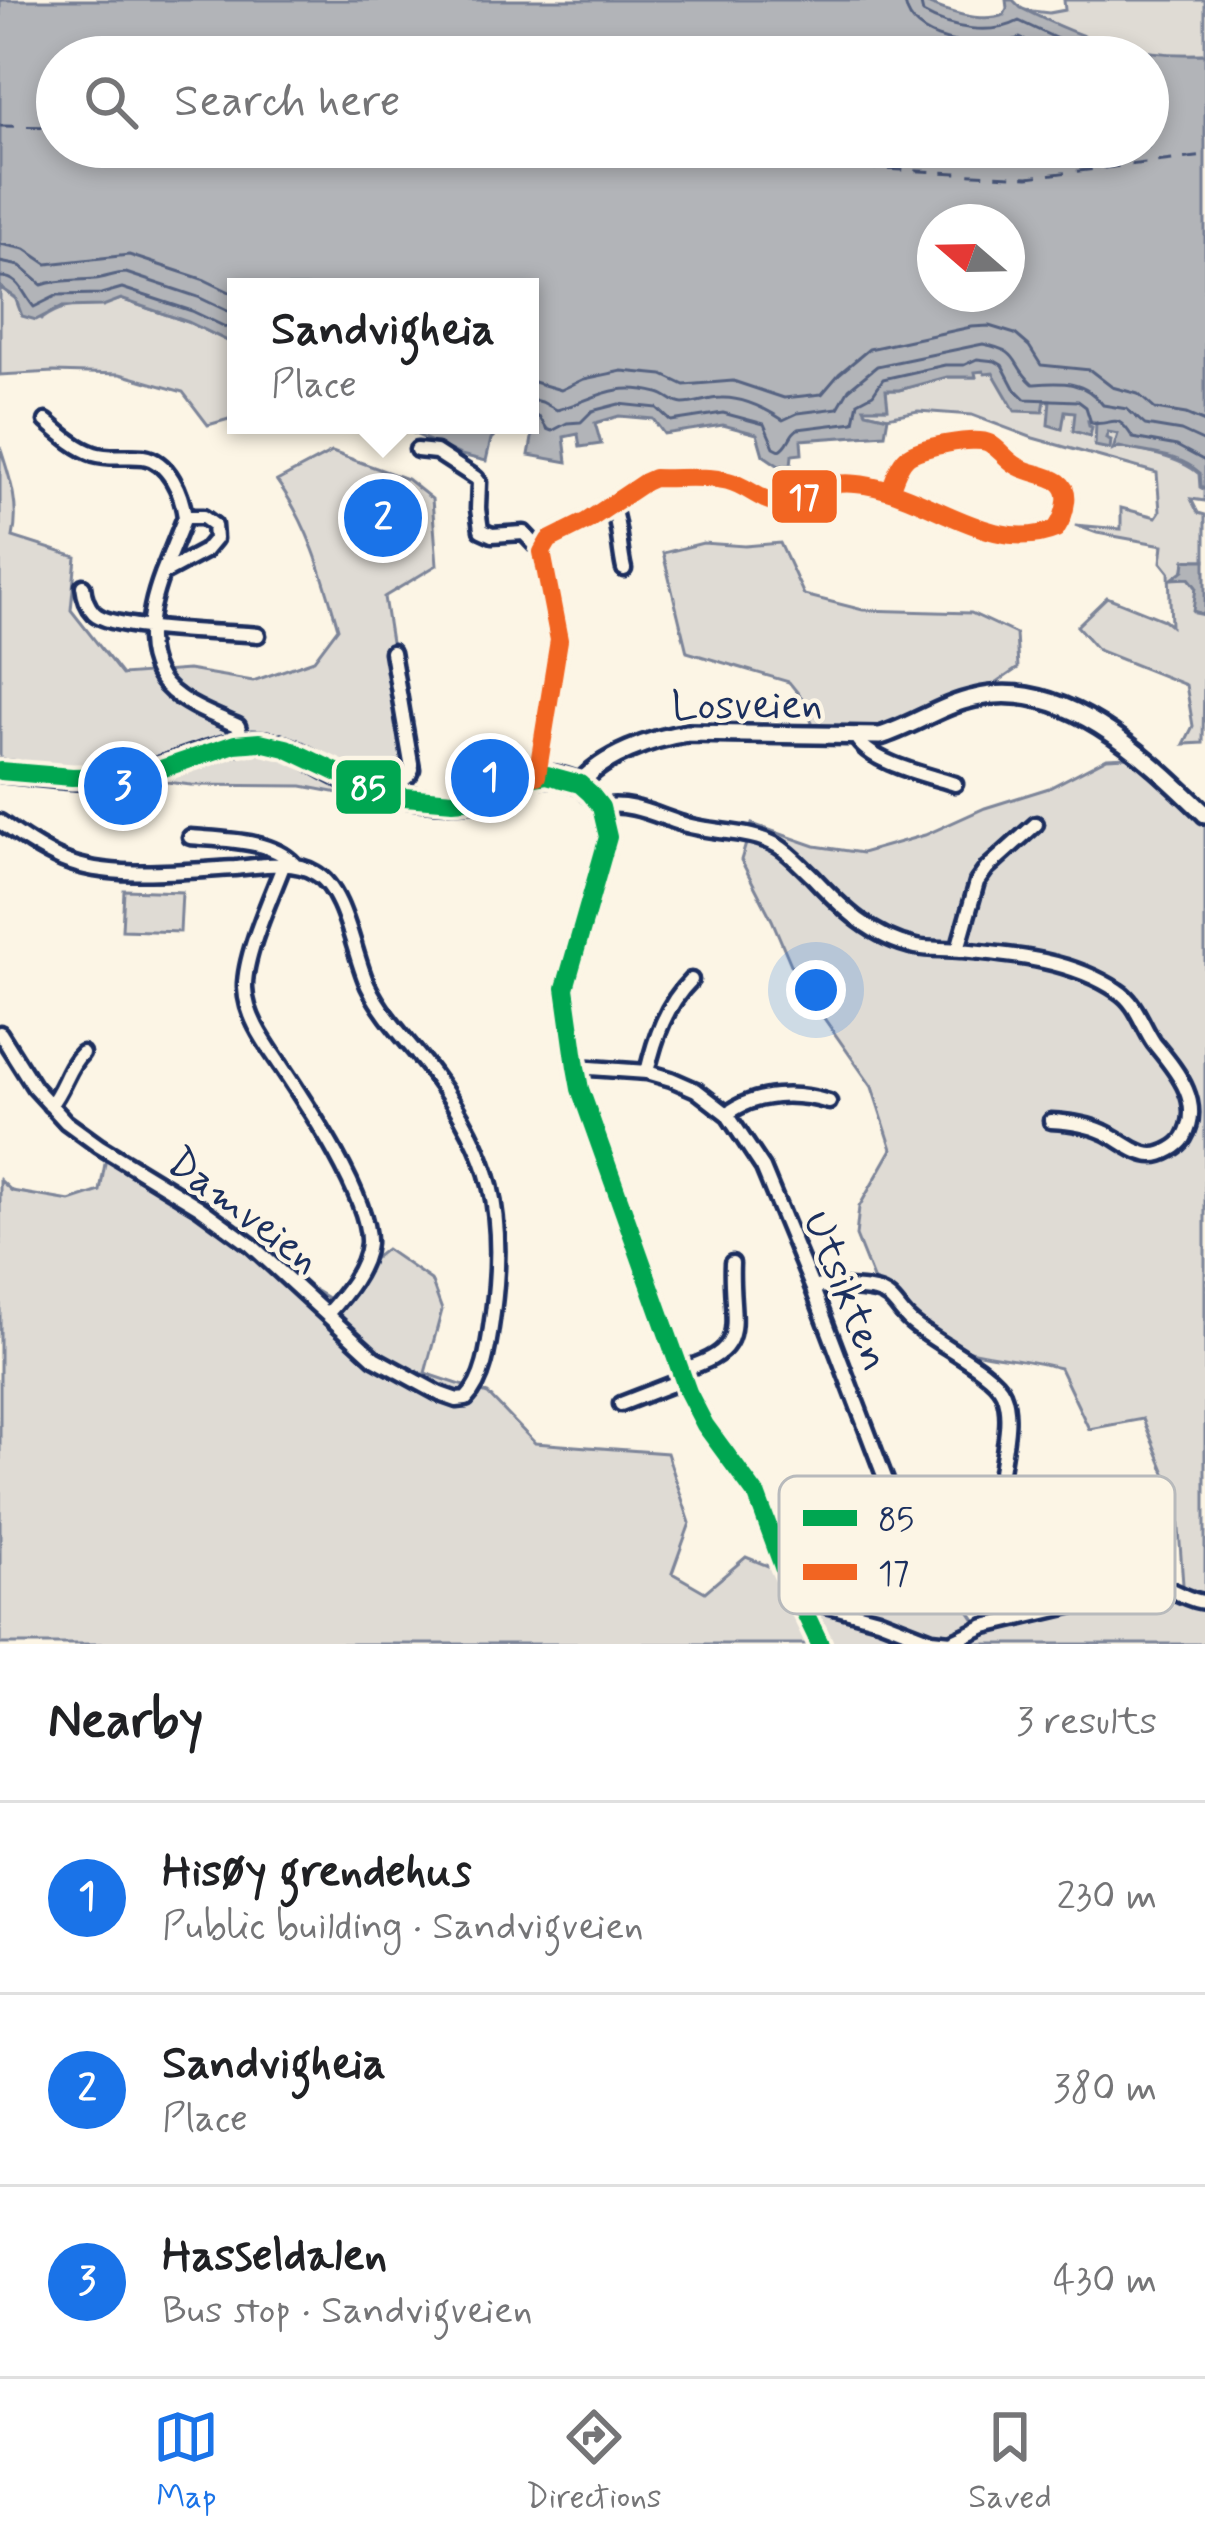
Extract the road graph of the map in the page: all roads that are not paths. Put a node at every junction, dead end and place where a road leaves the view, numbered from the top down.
1 (46, 422) dead end
2 (417, 450) dead end
3 (890, 491) junction
4 (612, 505) junction
5 (185, 517) junction
6 (542, 552) junction
7 (624, 569) dead end
8 (162, 574) junction
9 (83, 586) dead end
10 (149, 626) junction
11 (258, 635) dead end
12 (392, 652) dead end
13 (856, 737) junction
14 (243, 743) junction
15 (0, 771) edge
16 (537, 776) junction
17 (580, 784) junction
18 (955, 784) dead end
19 (368, 787) junction
20 (601, 807) junction
21 (1205, 814) edge
22 (0, 822) edge
23 (1036, 824) dead end
24 (190, 837) dead end
25 (288, 865) junction
26 (958, 950) junction
27 (691, 980) dead end
28 (0, 1033) edge
29 (82, 1053) dead end
30 (576, 1067) junction
31 (647, 1072) junction
32 (829, 1102) dead end
33 (50, 1105) junction
34 (727, 1114) junction
35 (1051, 1121) dead end
36 (732, 1263) dead end
37 (813, 1289) junction
38 (327, 1314) junction
39 (681, 1375) junction
40 (621, 1404) dead end
41 (883, 1476) edge
42 (1001, 1476) edge
43 (779, 1556) edge
44 (1175, 1592) edge
45 (1205, 1601) edge
46 (806, 1614) edge
47 (860, 1614) edge
48 (1036, 1614) edge
49 (820, 1644) edge

1 - 5 street
2 - 6 street
3 - 3 street
3 - 4 street
4 - 6 street
4 - 7 street
5 - 8 street
5 - 8 street
6 - 16 street
8 - 10 street
9 - 10 street
10 - 11 street
10 - 14 street
12 - 19 street
13 - 17 street, Losveien
13 - 18 street, Losveien
13 - 21 street, Losveien
14 - 15 main road
14 - 19 main road
16 - 17 main road
16 - 19 main road
17 - 20 street
20 - 26 street
20 - 30 street
22 - 25 street
23 - 26 street
24 - 25 street
25 - 38 street
25 - 38 street, Damveien
26 - 35 street
27 - 31 street
28 - 33 street, Damveien
29 - 33 street
30 - 31 street, Utsikten
30 - 39 street
31 - 34 street, Utsikten
32 - 34 street
33 - 38 street, Damveien
34 - 37 street, Utsikten
36 - 39 street
37 - 41 street, Utsikten
37 - 42 street
39 - 40 street
39 - 43 street
44 - 45 street
46 - 49 street
47 - 48 street

